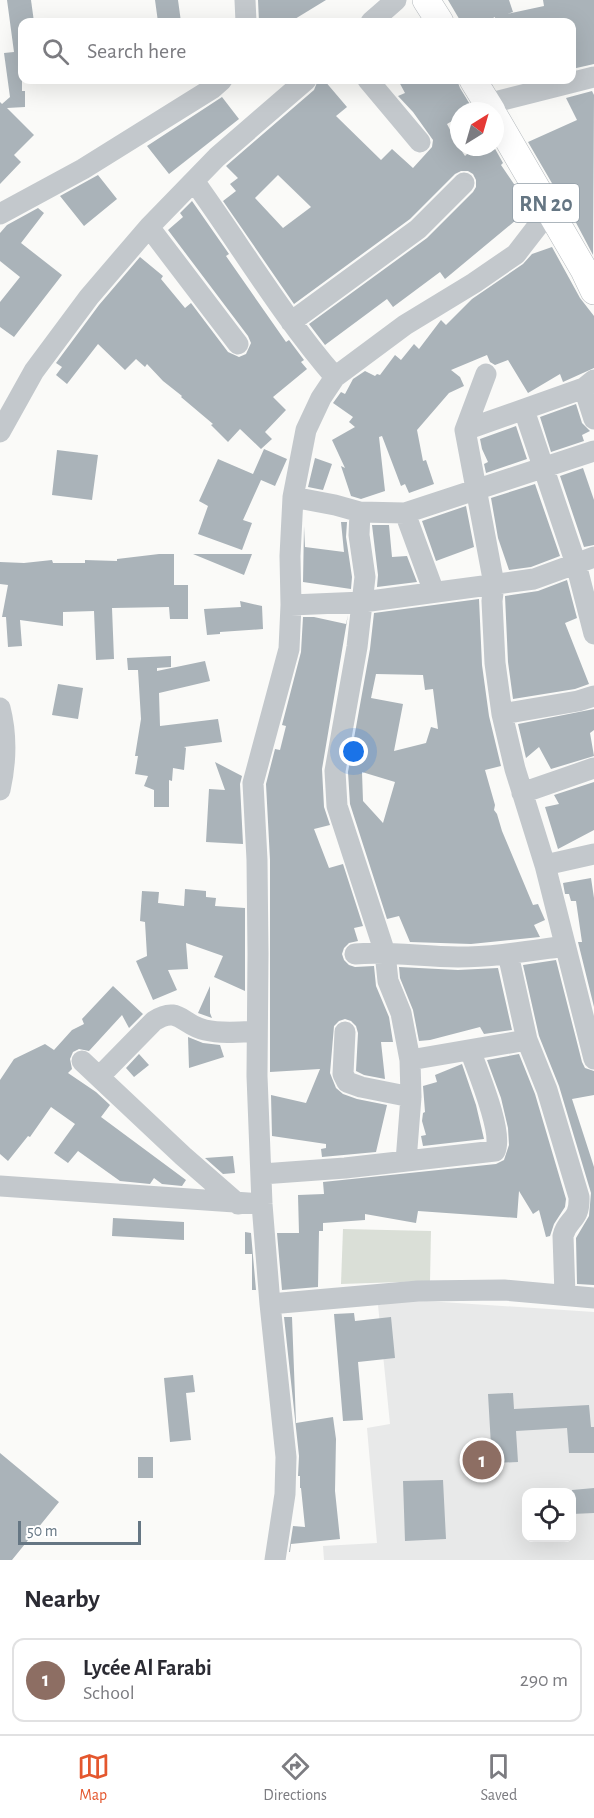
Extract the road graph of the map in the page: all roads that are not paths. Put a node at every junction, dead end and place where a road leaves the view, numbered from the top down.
1 (245, 0) edge
2 (396, 0) edge
3 (426, 0) edge
4 (246, 18) edge
5 (376, 18) edge
6 (437, 18) edge
7 (594, 77) edge
8 (576, 83) edge
9 (218, 84) edge
10 (301, 84) edge
11 (371, 84) edge
12 (475, 84) edge
13 (572, 84) edge
14 (486, 102) edge
15 (504, 106) edge
16 (504, 132) edge
17 (420, 142) dead end
18 (194, 181) junction
19 (464, 183) dead end
20 (550, 210) junction
21 (0, 214) edge
22 (149, 227) junction
23 (591, 276) edge
24 (291, 322) junction
25 (238, 345) dead end
26 (486, 374) dead end
27 (336, 377) junction
28 (589, 384) edge
29 (524, 410) junction
30 (594, 419) edge
31 (465, 430) junction
32 (0, 432) edge
33 (594, 451) edge
34 (544, 467) junction
35 (475, 490) junction
36 (293, 497) junction
37 (360, 512) junction
38 (405, 513) junction
39 (585, 560) edge
40 (494, 584) junction
41 (434, 592) junction
42 (363, 602) junction
43 (291, 605) junction
44 (594, 634) edge
45 (594, 696) edge
46 (0, 708) edge
47 (502, 714) junction
48 (594, 768) edge
49 (0, 790) edge
50 (522, 793) junction
51 (594, 854) edge
52 (545, 865) junction
53 (564, 946) junction
54 (385, 953) junction
55 (355, 954) dead end
56 (508, 954) junction
57 (257, 1031) junction
58 (345, 1032) dead end
59 (527, 1040) junction
60 (470, 1050) junction
61 (594, 1059) edge
62 (410, 1060) junction
63 (82, 1061) dead end
64 (99, 1077) junction
65 (411, 1097) junction
66 (406, 1161) junction
67 (262, 1174) junction
68 (0, 1186) edge
69 (238, 1204) junction
70 (262, 1204) junction
71 (565, 1295) junction
72 (594, 1298) edge
73 (270, 1304) junction
74 (275, 1560) edge

1 - 4 street
2 - 5 street
3 - 6 main road
7 - 8 street
9 - 21 street
10 - 18 street
11 - 17 street
12 - 14 main road, RN 20
13 - 15 street
16 - 20 main road, RN 20
18 - 22 street
18 - 24 street
19 - 24 street
20 - 23 main road, RN 20
20 - 27 street
22 - 25 street
22 - 32 street
24 - 27 street
26 - 31 street
27 - 36 street
28 - 29 street
28 - 30 street
29 - 31 street
29 - 34 street
31 - 35 street
33 - 34 street
34 - 35 street
34 - 39 street
35 - 38 street
35 - 40 street
36 - 37 street
36 - 43 street
37 - 38 street
37 - 42 street
38 - 41 street
39 - 40 street
39 - 44 street
40 - 41 street
40 - 47 street
41 - 42 street
42 - 43 street
42 - 54 street
43 - 57 street
45 - 47 street
46 - 49 street
47 - 50 street
48 - 50 street
50 - 52 street
51 - 52 street
52 - 53 street
53 - 56 street
53 - 61 street
54 - 55 street
54 - 56 street
54 - 62 street
56 - 59 street
57 - 64 street
57 - 67 street
58 - 65 street
59 - 60 street
59 - 71 street
60 - 62 street
60 - 66 street
62 - 65 street
63 - 64 street
64 - 69 street
65 - 66 street
66 - 67 street
67 - 70 street
68 - 69 street
69 - 70 street
70 - 73 street
71 - 72 street
71 - 73 street
73 - 74 street

